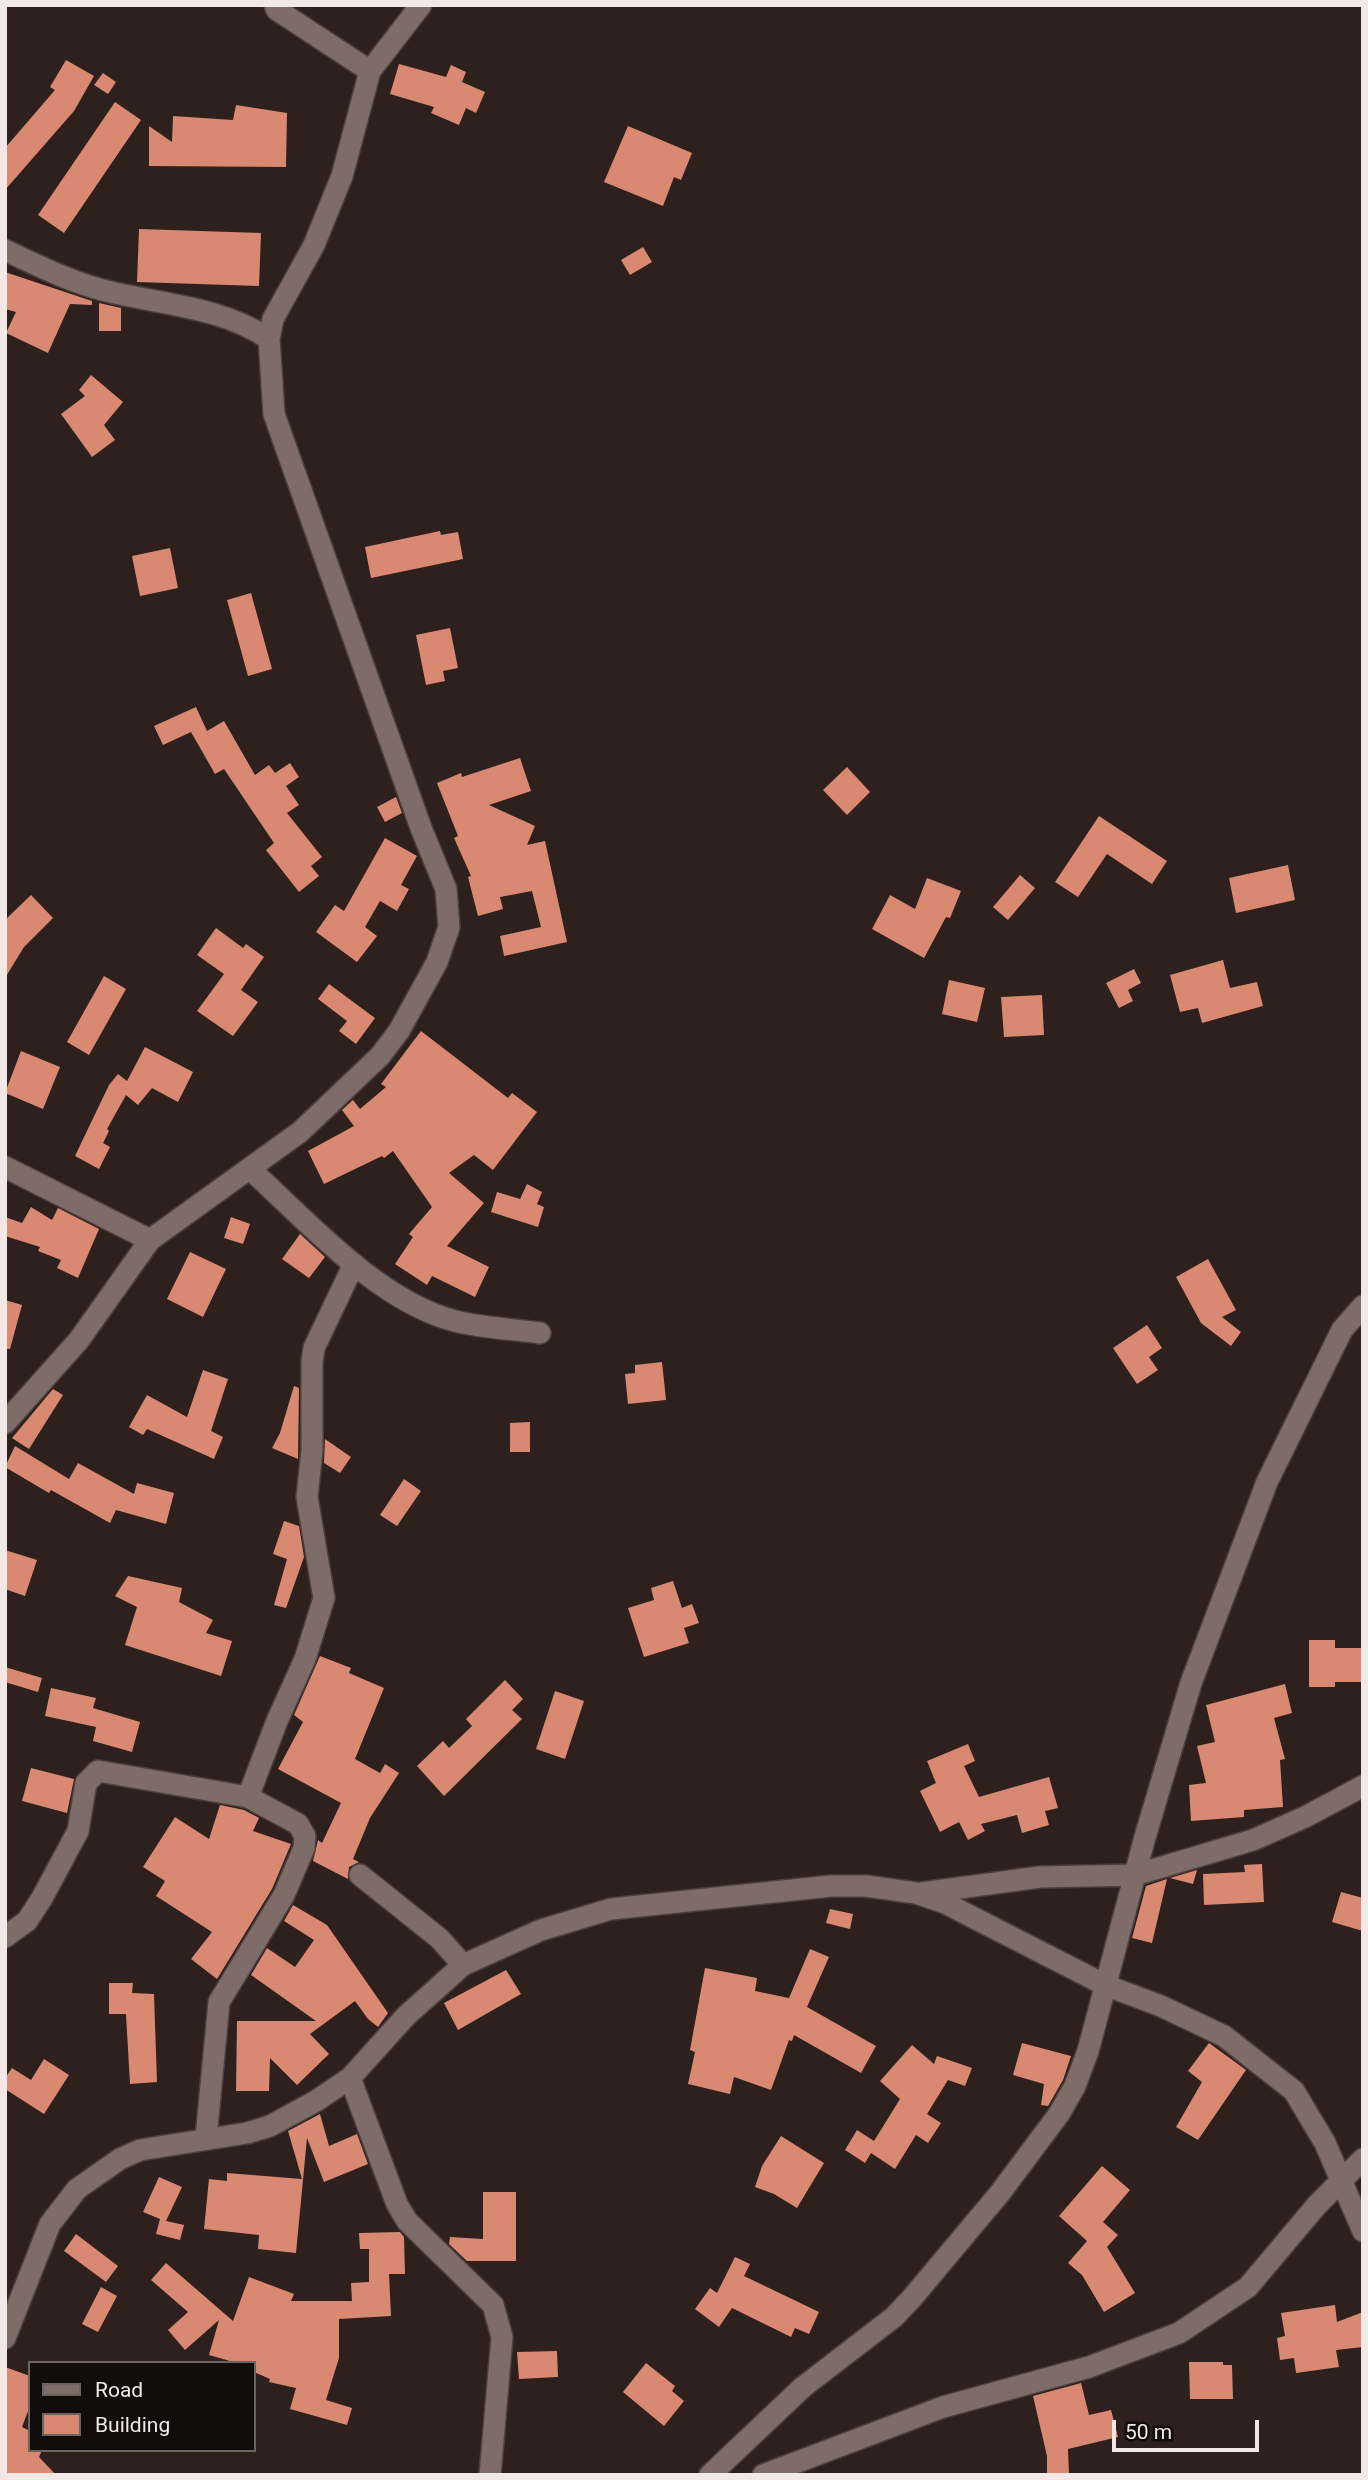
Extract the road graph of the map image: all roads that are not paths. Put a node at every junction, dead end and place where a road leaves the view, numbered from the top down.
1 (275, 5) edge
2 (421, 5) edge
3 (370, 71) junction
4 (5, 250) edge
5 (269, 339) junction
6 (5, 1167) edge
7 (250, 1170) junction
8 (150, 1240) junction
9 (354, 1264) junction
10 (1363, 1306) edge
11 (540, 1333) dead end
12 (10, 1411) edge
13 (1363, 1786) edge
14 (248, 1797) junction
15 (360, 1875) dead end
16 (1135, 1875) junction
17 (916, 1894) junction
18 (5, 1937) edge
19 (463, 1965) junction
20 (1105, 1985) junction
21 (350, 2078) junction
22 (206, 2138) junction
23 (1363, 2159) edge
24 (1341, 2182) junction
25 (1363, 2231) edge
26 (5, 2338) edge
27 (491, 2475) edge
28 (710, 2475) edge
29 (763, 2475) edge

1 - 3 street
2 - 3 street
3 - 5 street
4 - 5 street
5 - 7 street
6 - 8 street
7 - 8 street
7 - 9 street
8 - 12 street
9 - 11 street
9 - 14 street
10 - 16 street
13 - 16 street
14 - 18 street
14 - 22 street
15 - 19 street
16 - 17 street
16 - 20 street
17 - 19 street
17 - 20 street
19 - 21 street
20 - 24 street
20 - 28 street
21 - 22 street
21 - 27 street
22 - 26 street
23 - 24 street
24 - 25 street
24 - 29 street

